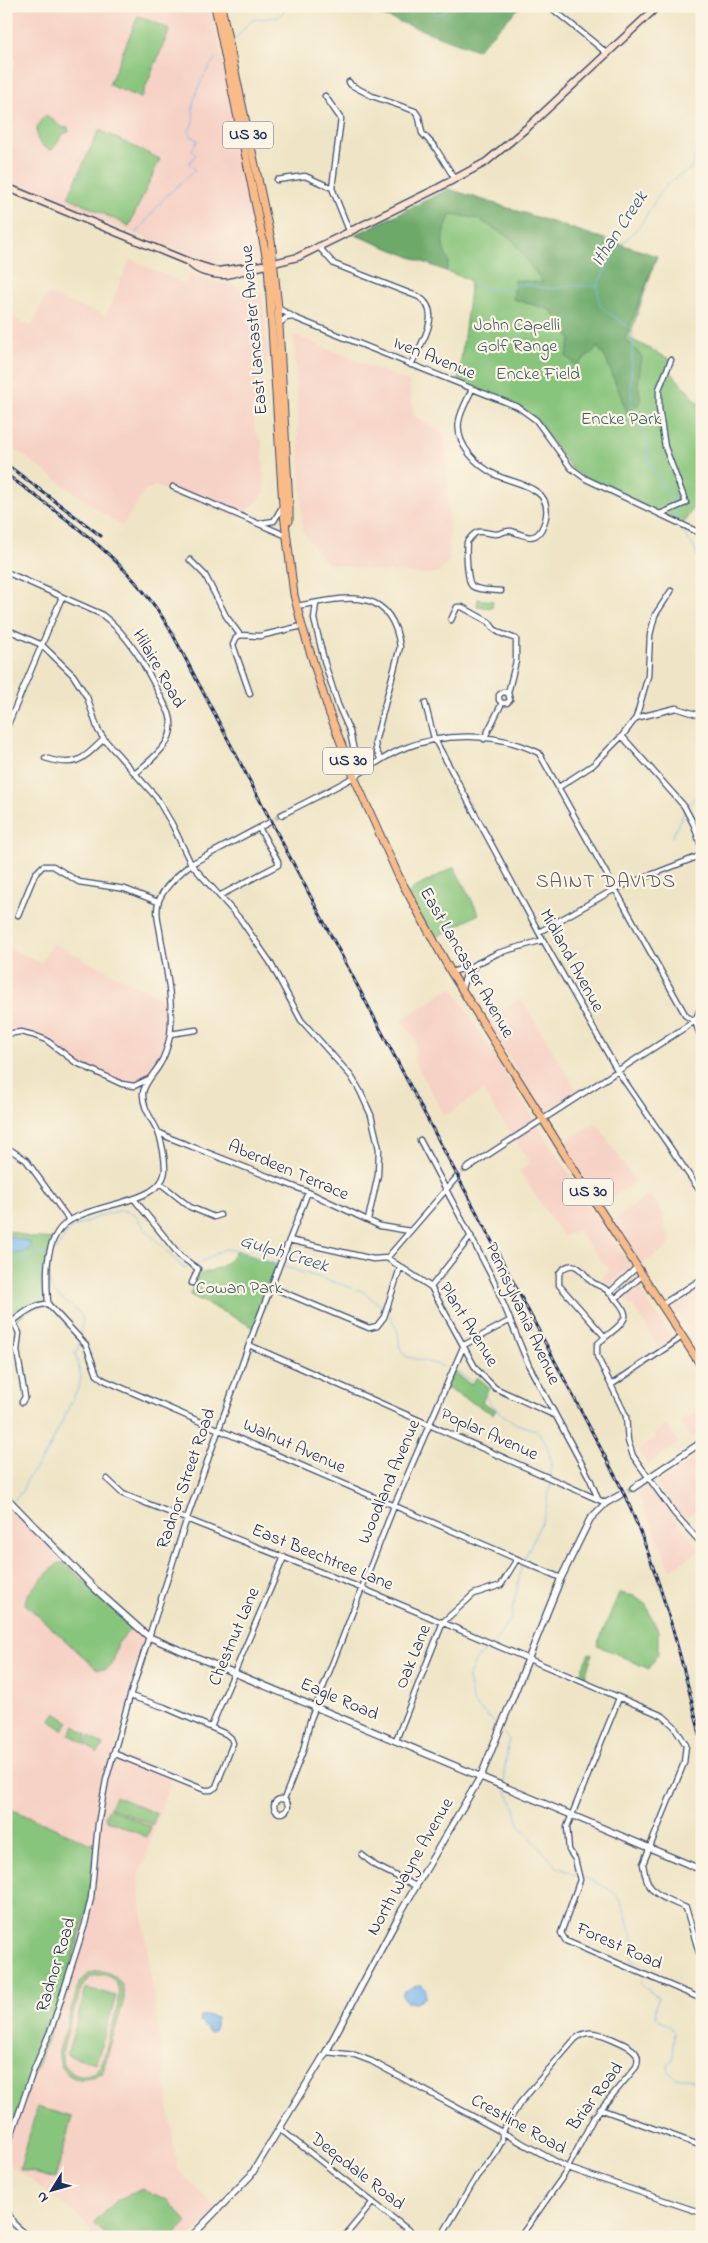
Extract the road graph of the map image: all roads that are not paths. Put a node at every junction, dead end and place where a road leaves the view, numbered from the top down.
1 (549, 6) edge
2 (658, 6) edge
3 (220, 7) edge
4 (608, 54) junction
5 (349, 82) dead end
6 (326, 96) dead end
7 (277, 180) dead end
8 (455, 180) junction
9 (6, 188) edge
10 (332, 188) junction
11 (350, 233) junction
12 (318, 246) junction
13 (271, 265) junction
14 (278, 308) junction
15 (295, 318) junction
16 (279, 324) junction
17 (671, 360) dead end
18 (411, 365) junction
19 (472, 389) junction
20 (173, 486) dead end
21 (283, 506) junction
22 (660, 514) junction
23 (260, 523) junction
24 (702, 534) edge
25 (288, 536) junction
26 (190, 560) dead end
27 (6, 572) edge
28 (501, 591) dead end
29 (671, 591) dead end
30 (62, 597) junction
31 (316, 603) junction
32 (297, 606) junction
33 (451, 620) dead end
34 (302, 626) junction
35 (6, 629) edge
36 (240, 635) junction
37 (42, 646) junction
38 (508, 692) junction
39 (250, 694) dead end
40 (425, 702) dead end
41 (502, 703) junction
42 (702, 716) edge
43 (636, 718) junction
44 (6, 729) edge
45 (622, 736) junction
46 (434, 738) junction
47 (104, 739) junction
48 (484, 739) junction
49 (45, 758) dead end
50 (381, 760) junction
51 (366, 769) junction
52 (134, 774) junction
53 (354, 777) junction
54 (559, 787) junction
55 (281, 815) tunnel mouth
56 (270, 822) tunnel mouth
57 (259, 828) junction
58 (702, 849) edge
59 (702, 855) edge
60 (191, 864) junction
61 (615, 889) junction
62 (221, 895) junction
63 (158, 902) junction
64 (18, 915) dead end
65 (539, 932) junction
66 (543, 940) junction
67 (478, 964) junction
68 (451, 972) junction
69 (462, 989) junction
70 (702, 1004) edge
71 (695, 1021) junction
72 (196, 1030) dead end
73 (6, 1034) edge
74 (170, 1034) junction
75 (702, 1041) edge
76 (617, 1070) junction
77 (150, 1078) junction
78 (134, 1086) junction
79 (143, 1093) junction
80 (542, 1119) junction
81 (158, 1131) junction
82 (420, 1140) dead end
83 (6, 1147) edge
84 (466, 1169) tunnel mouth
85 (457, 1177) tunnel mouth
86 (160, 1183) junction
87 (446, 1189) junction
88 (308, 1192) junction
89 (702, 1194) edge
90 (134, 1199) junction
91 (220, 1215) dead end
92 (69, 1220) junction
93 (368, 1220) junction
94 (410, 1231) junction
95 (471, 1236) junction
96 (289, 1240) junction
97 (387, 1258) junction
98 (637, 1267) junction
99 (400, 1268) junction
100 (643, 1274) junction
101 (702, 1279) edge
102 (192, 1282) dead end
103 (271, 1286) junction
104 (430, 1287) junction
105 (609, 1293) junction
106 (615, 1299) junction
107 (48, 1304) junction
108 (661, 1304) junction
109 (13, 1321) junction
110 (509, 1321) junction
111 (6, 1326) edge
112 (682, 1336) junction
113 (605, 1337) junction
114 (464, 1345) junction
115 (249, 1346) junction
116 (702, 1367) edge
117 (611, 1385) junction
118 (22, 1402) dead end
119 (554, 1415) junction
120 (429, 1424) junction
121 (219, 1429) junction
122 (702, 1442) edge
123 (650, 1477) junction
124 (107, 1479) dead end
125 (633, 1488) tunnel mouth
126 (620, 1495) tunnel mouth
127 (6, 1497) edge
128 (598, 1499) junction
129 (606, 1504) junction
130 (394, 1506) junction
131 (187, 1518) junction
132 (702, 1544) edge
133 (284, 1557) junction
134 (517, 1559) junction
135 (561, 1578) junction
136 (361, 1588) junction
137 (443, 1622) junction
138 (149, 1637) junction
139 (529, 1659) junction
140 (234, 1672) junction
141 (130, 1696) junction
142 (620, 1698) junction
143 (316, 1706) junction
144 (210, 1727) junction
145 (396, 1740) junction
146 (113, 1753) junction
147 (481, 1776) junction
148 (106, 1780) joint
149 (284, 1800) dead end
150 (570, 1814) junction
151 (649, 1849) junction
152 (362, 1855) dead end
153 (702, 1870) edge
154 (416, 1886) junction
155 (702, 1963) edge
156 (702, 1999) edge
157 (326, 2052) junction
158 (600, 2109) junction
159 (6, 2128) edge
160 (280, 2129) junction
161 (13, 2130) junction
162 (502, 2132) junction
163 (702, 2146) edge
164 (6, 2151) edge
165 (568, 2168) junction
166 (373, 2202) junction
167 (6, 2209) edge
168 (702, 2213) edge
169 (521, 2236) edge
170 (29, 2237) edge
171 (191, 2237) edge
172 (344, 2237) edge
173 (417, 2237) edge
174 (441, 2237) edge

1 - 4 street
2 - 4 main road
3 - 13 highway, East Lancaster Avenue / US 30
4 - 8 main road
5 - 8 street
6 - 10 street
7 - 10 street
8 - 11 main road
9 - 13 main road
10 - 11 street
11 - 12 main road
12 - 13 main road
12 - 18 street
13 - 14 highway, East Lancaster Avenue / US 30
13 - 21 highway, East Lancaster Avenue / US 30
14 - 15 street, Iven Avenue
14 - 16 highway, East Lancaster Avenue / US 30
15 - 16 street
15 - 18 street, Iven Avenue
16 - 25 highway, East Lancaster Avenue / US 30
17 - 22 street
18 - 19 street, Iven Avenue
19 - 22 street, Iven Avenue
19 - 28 street
20 - 23 street
21 - 23 street
21 - 25 highway, East Lancaster Avenue / US 30
22 - 24 street, Iven Avenue
23 - 25 street
25 - 32 highway, East Lancaster Avenue / US 30
26 - 36 street
27 - 30 street, Hilaire Road
29 - 43 street
30 - 37 street
30 - 52 street, Hilaire Road
31 - 32 street
31 - 50 street
31 - 51 street
32 - 34 highway, East Lancaster Avenue / US 30
33 - 38 street
34 - 36 street
34 - 53 highway, East Lancaster Avenue / US 30
35 - 37 street
36 - 39 street
37 - 44 street
37 - 47 street
38 - 41 street
38 - 41 street
40 - 46 street, Midland Avenue
41 - 48 street
42 - 43 street
43 - 45 street
45 - 54 street
45 - 58 street
46 - 48 street
46 - 50 street
46 - 65 street, Midland Avenue
47 - 49 street
47 - 52 street
48 - 54 street
50 - 51 street
51 - 53 street
52 - 60 street
53 - 55 street
53 - 68 highway, East Lancaster Avenue / US 30
54 - 61 street
56 - 57 street
57 - 60 street
57 - 62 street
59 - 61 street
60 - 62 street
60 - 63 street
61 - 65 street
61 - 71 street
62 - 93 street
63 - 64 street
63 - 74 street
65 - 66 street, Midland Avenue
66 - 67 street
66 - 76 street, Midland Avenue
67 - 68 street
67 - 69 street
68 - 69 highway, East Lancaster Avenue / US 30
69 - 80 highway, East Lancaster Avenue / US 30
70 - 71 street
71 - 75 street
71 - 76 street
72 - 74 street
73 - 78 street
74 - 77 street
76 - 80 street
76 - 89 street, Midland Avenue
77 - 78 street
77 - 79 street
78 - 79 street
79 - 81 street
80 - 84 street
80 - 98 highway, East Lancaster Avenue / US 30
81 - 86 street
81 - 88 street, Aberdeen Terrace
82 - 87 street, Pennsylvania Avenue
83 - 92 street
85 - 87 street
86 - 90 street
86 - 91 street
87 - 94 street
87 - 95 street, Pennsylvania Avenue
88 - 93 street, Aberdeen Terrace
88 - 96 street, Radnor Street Road
90 - 92 street
90 - 102 street
92 - 107 street
93 - 94 street, Aberdeen Terrace
94 - 97 street
95 - 104 street
95 - 110 street, Pennsylvania Avenue
96 - 97 street
96 - 103 street, Radnor Street Road
97 - 99 street, Plant Avenue
98 - 100 highway, East Lancaster Avenue / US 30
98 - 105 street
99 - 103 street
99 - 104 street, Plant Avenue
100 - 106 street
100 - 108 highway, East Lancaster Avenue / US 30
101 - 108 street
103 - 115 street, Radnor Street Road
104 - 114 street, Plant Avenue
105 - 106 street
105 - 113 street
106 - 113 street
107 - 109 street
107 - 121 street, Walnut Avenue
108 - 112 highway, East Lancaster Avenue / US 30
109 - 111 street
109 - 118 street
110 - 114 street
110 - 119 street, Pennsylvania Avenue
112 - 116 highway, East Lancaster Avenue / US 30
112 - 117 street
113 - 117 street
114 - 119 street, Plant Avenue
114 - 120 street, Woodland Avenue
115 - 120 street, Poplar Avenue
115 - 121 street, Radnor Street Road
117 - 123 street
119 - 128 street, Pennsylvania Avenue
120 - 128 street, Poplar Avenue
120 - 130 street, Woodland Avenue
121 - 130 street, Walnut Avenue
121 - 131 street, Radnor Street Road
122 - 123 street
123 - 125 street
123 - 132 street
124 - 131 street, East Beechtree Lane
126 - 129 street, North Wayne Avenue
127 - 138 street, Eagle Road
128 - 129 street, Poplar Avenue
129 - 135 street, North Wayne Avenue
130 - 134 street, Walnut Avenue
130 - 136 street, Woodland Avenue
131 - 133 street, East Beechtree Lane
131 - 138 street, Radnor Street Road
133 - 136 street, East Beechtree Lane
133 - 140 street, Chestnut Lane
134 - 135 street, Walnut Avenue
134 - 137 street, Oak Lane
135 - 139 street, North Wayne Avenue
136 - 137 street, East Beechtree Lane
136 - 143 street, Woodland Avenue
137 - 139 street, East Beechtree Lane
137 - 145 street, Oak Lane
138 - 140 street, Eagle Road
138 - 141 street, Radnor Street Road
139 - 142 street, East Beechtree Lane
139 - 147 street, North Wayne Avenue
140 - 143 street, Eagle Road
140 - 144 street, Chestnut Lane
141 - 144 street
141 - 146 street, Radnor Street Road
142 - 150 street, Forest Road
142 - 151 street, East Beechtree Lane
143 - 145 street, Eagle Road
143 - 149 street, Woodland Avenue
144 - 146 street
145 - 147 street, Eagle Road
146 - 148 street, Radnor Street Road
147 - 150 street, Eagle Road
147 - 154 street, North Wayne Avenue
148 - 161 street, Radnor Road
150 - 151 street, Eagle Road
150 - 156 street, Forest Road
151 - 153 street, Eagle Road
151 - 155 street, East Beechtree Lane
152 - 154 street
154 - 157 street, North Wayne Avenue
157 - 160 street, North Wayne Avenue
157 - 162 street, Crestline Road
158 - 162 street, Briar Road
158 - 163 street
158 - 165 street, Briar Road
159 - 161 street
160 - 166 street, Deepdale Road
160 - 171 street, North Wayne Avenue
161 - 164 street, Radnor Road
162 - 165 street, Crestline Road
162 - 174 street
165 - 168 street, Crestline Road
165 - 169 street, Briar Road
166 - 172 street
166 - 173 street, Deepdale Road
167 - 170 street

